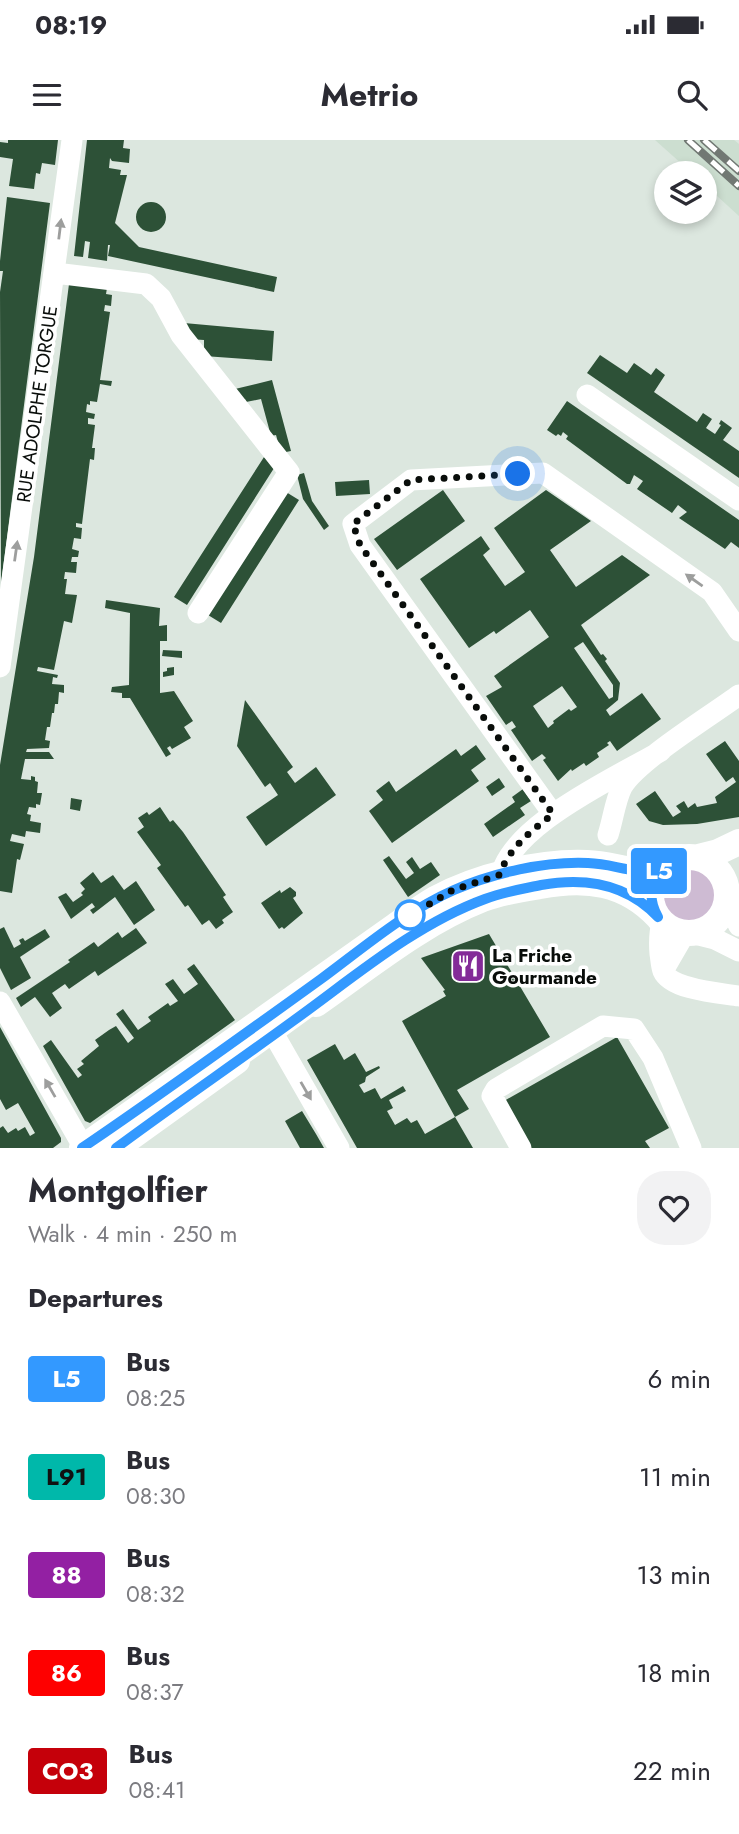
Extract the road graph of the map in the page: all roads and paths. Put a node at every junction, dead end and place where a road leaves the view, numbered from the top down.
1 (72, 140) edge
2 (55, 273) junction
3 (587, 395) dead end
4 (739, 500) edge
5 (198, 613) dead end
6 (3, 628) edge
7 (739, 631) edge
8 (0, 667) edge
9 (739, 695) edge
10 (661, 751) junction
11 (573, 801) junction
12 (553, 814) junction
13 (608, 835) junction
14 (739, 842) edge
15 (698, 857) junction
16 (666, 864) junction
17 (739, 868) edge
18 (603, 874) junction
19 (500, 885) junction
20 (728, 899) junction
21 (674, 926) junction
22 (739, 926) edge
23 (739, 951) edge
24 (739, 996) edge
25 (0, 1002) edge
26 (269, 1027) junction
27 (83, 1148) edge
28 (116, 1148) edge
29 (339, 1148) edge
30 (521, 1148) edge
31 (691, 1148) edge

2 -> 1 street, RUE ADOLPHE TORGUE
2 - 5 street
6 -> 2 street, RUE ADOLPHE TORGUE
3 - 4 street
6 - 8 street, RUE ADOLPHE TORGUE
7 -> 12 street
9 - 10 street
10 - 11 street
10 - 13 street
11 - 12 street
11 - 13 street
12 - 19 street
13 - 18 street
14 - 15 main road
15 - 16 main road
15 - 20 main road
16 - 18 main road
16 - 21 main road
17 - 20 main road
18 - 19 main road
18 - 21 main road
19 - 26 main road
20 - 21 main road
20 - 22 street
21 - 23 street
21 - 24 street
27 -> 25 street
26 - 27 main road
26 - 28 main road
26 -> 29 street
30 - 31 street

